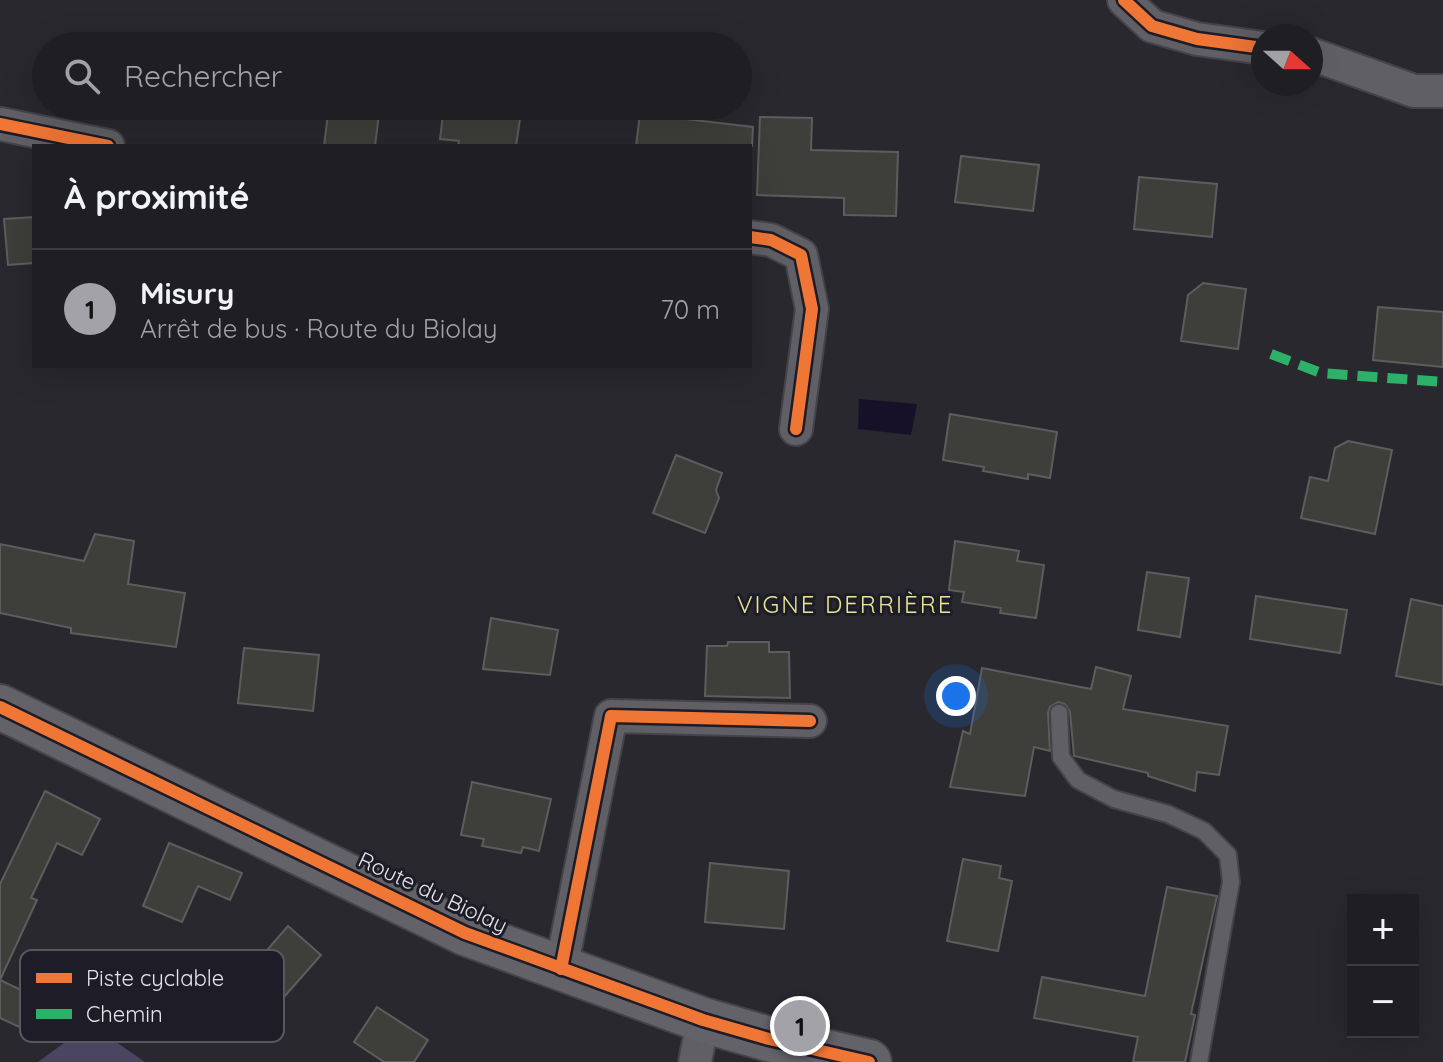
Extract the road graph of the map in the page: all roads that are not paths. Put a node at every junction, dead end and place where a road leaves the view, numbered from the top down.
1 (1124, 0) edge
2 (1251, 46) edge
3 (1323, 58) edge
4 (1443, 91) edge
5 (0, 124) edge
6 (98, 144) edge
7 (752, 237) edge
8 (796, 429) dead end
9 (0, 707) edge
10 (1059, 713) dead end
11 (810, 721) dead end
12 (561, 969) junction
13 (703, 1020) junction
14 (695, 1062) edge
15 (869, 1062) edge
16 (1199, 1062) edge

1 - 2 street
3 - 4 street
5 - 6 street
7 - 8 street
9 - 12 street, Route du Biolay
10 - 16 lane
11 - 12 street
12 - 13 street, Route du Biolay
13 - 14 street
13 - 15 street, Route du Biolay

